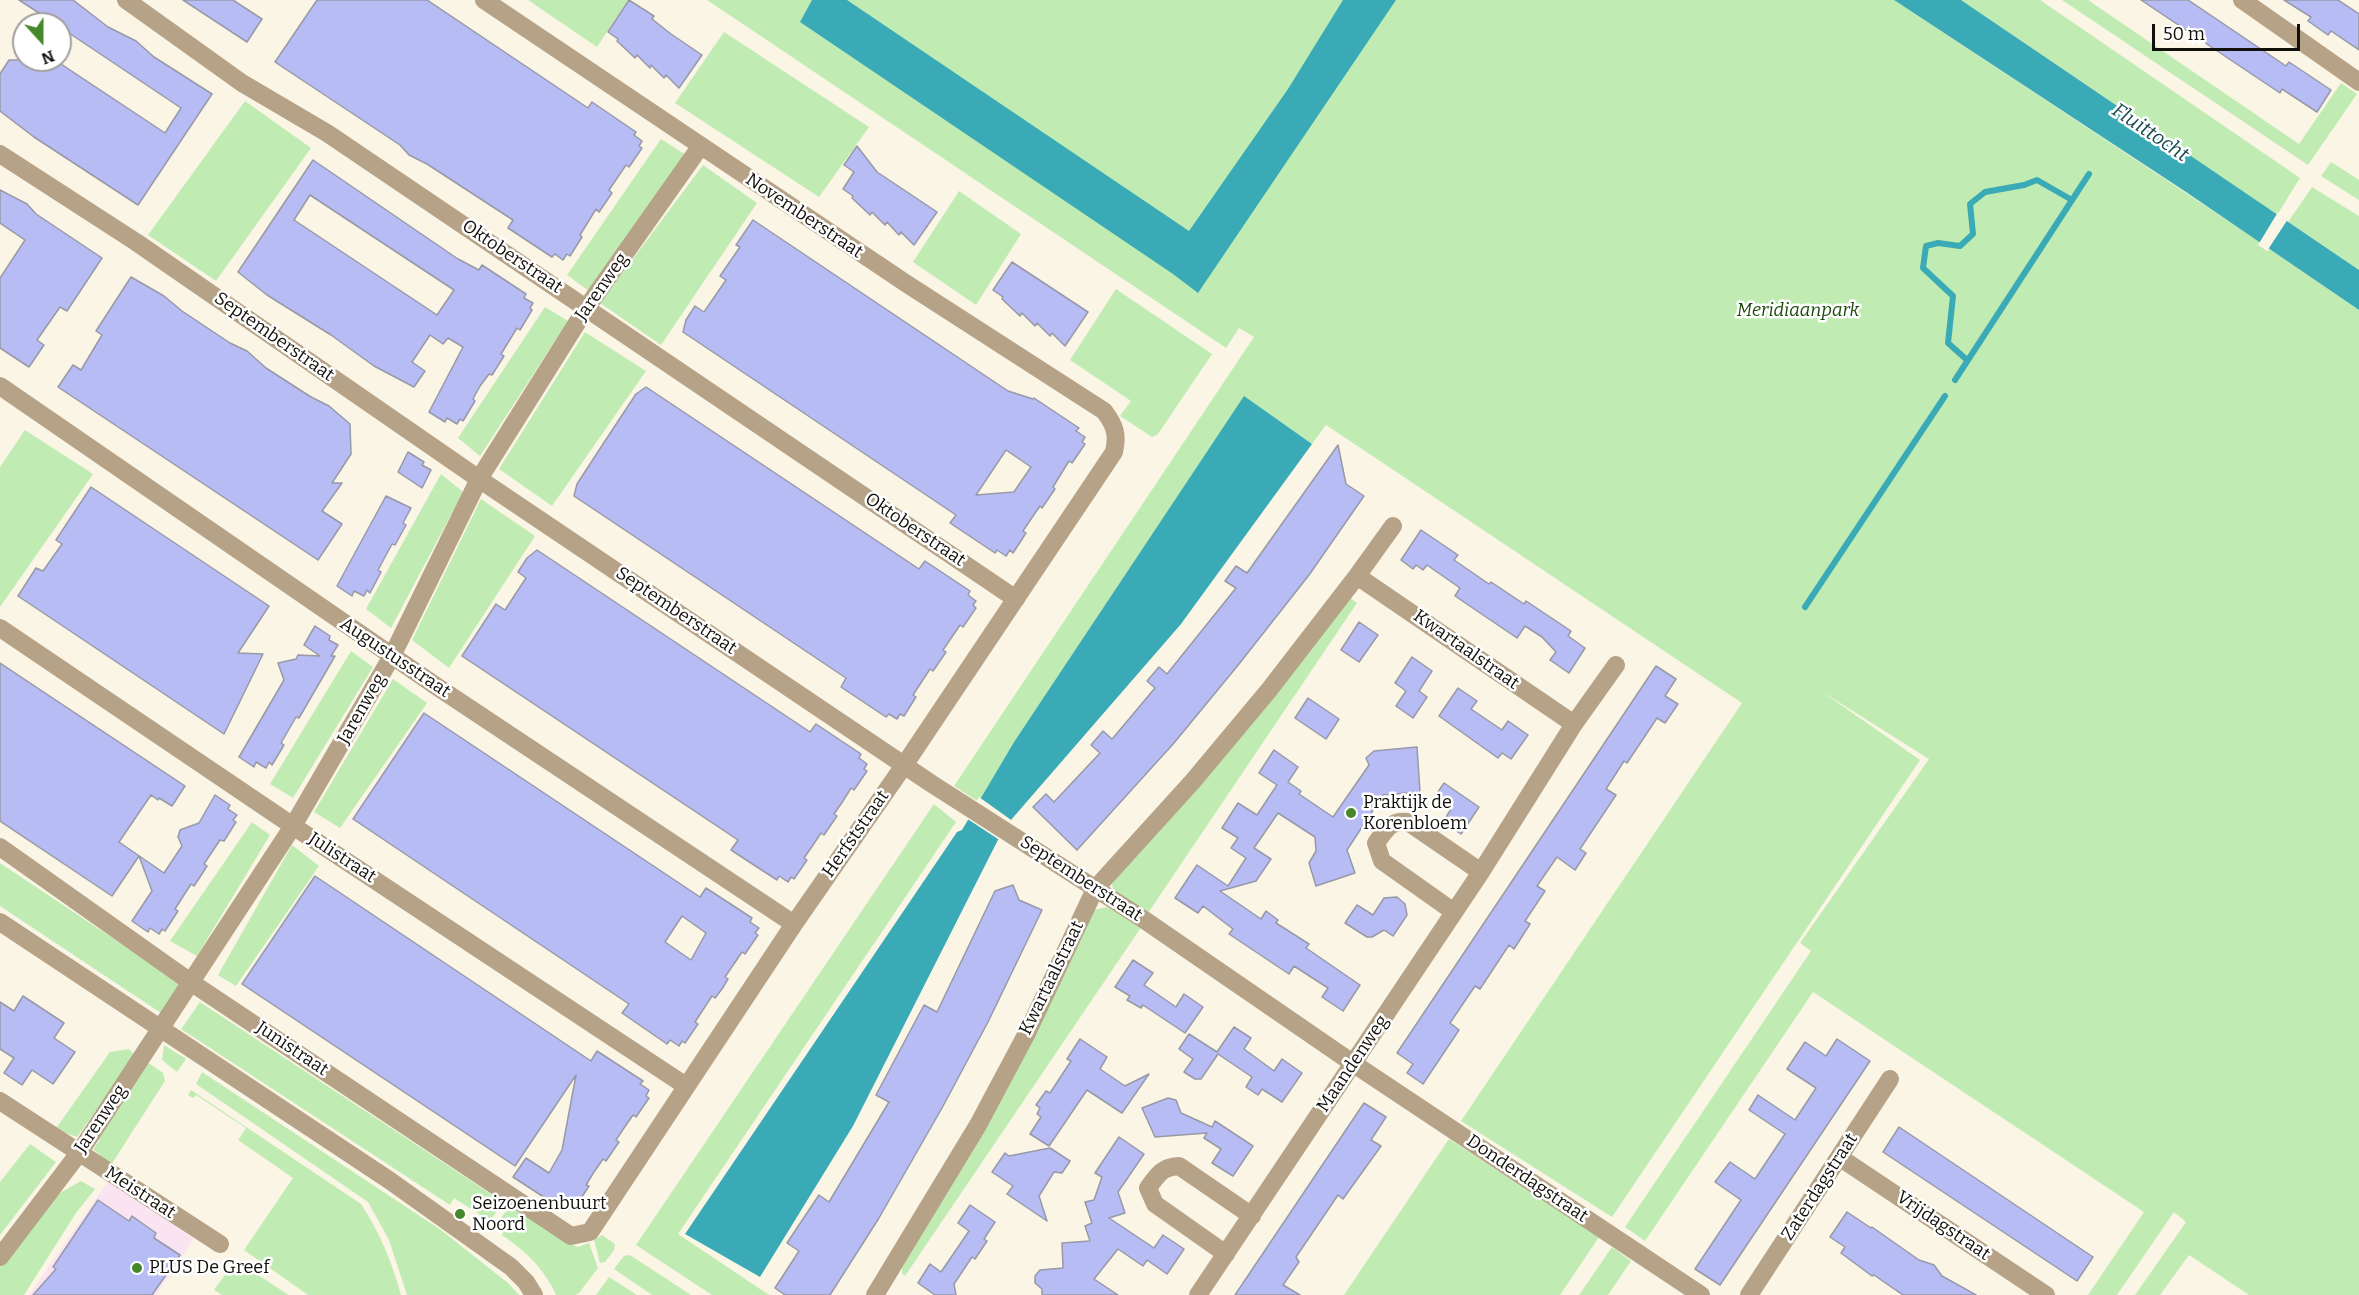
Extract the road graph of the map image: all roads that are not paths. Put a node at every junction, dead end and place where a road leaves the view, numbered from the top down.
1 (126, 0) edge
2 (484, 0) edge
3 (2242, 0) edge
4 (2359, 82) edge
5 (700, 147) junction
6 (0, 154) edge
7 (587, 307) junction
8 (0, 386) edge
9 (1117, 435) joint
10 (478, 479) junction
11 (1393, 526) dead end
12 (1357, 576) junction
13 (1016, 599) junction
14 (0, 628) edge
15 (392, 656) junction
16 (1616, 665) dead end
17 (1574, 724) junction
18 (905, 764) junction
19 (293, 826) junction
20 (0, 847) edge
21 (1481, 872) junction
22 (1095, 889) junction
23 (1454, 912) junction
24 (0, 922) edge
25 (794, 924) junction
26 (192, 982) junction
27 (160, 1030) junction
28 (1354, 1064) junction
29 (1890, 1079) dead end
30 (686, 1086) junction
31 (0, 1101) edge
32 (79, 1153) junction
33 (1839, 1157) junction
34 (1252, 1216) junction
35 (590, 1232) joint
36 (220, 1244) dead end
37 (1226, 1254) junction
38 (0, 1257) edge
39 (534, 1295) edge
40 (875, 1295) edge
41 (1198, 1295) edge
42 (1701, 1295) edge
43 (1749, 1295) edge
44 (2046, 1295) edge

1 - 7 street, Oktoberstraat
2 - 5 street, Novemberstraat
3 - 4 street
5 - 7 street, Jarenweg
5 - 9 street, Novemberstraat
6 - 10 street, Septemberstraat
7 - 10 street, Jarenweg
7 - 13 street, Oktoberstraat
8 - 15 street, Augustusstraat
9 - 13 street, Herfststraat
10 - 15 street, Jarenweg
10 - 18 street, Septemberstraat
11 - 12 street, Kwartaalstraat
12 - 17 street, Kwartaalstraat
12 - 22 street, Kwartaalstraat
13 - 18 street, Herfststraat
14 - 19 street, Julistraat
15 - 19 street, Jarenweg
15 - 25 street, Augustusstraat
16 - 17 street, Maandenweg
17 - 21 street, Maandenweg
18 - 22 street, Septemberstraat
18 - 25 street, Herfststraat
19 - 26 street, Jarenweg
19 - 30 street, Julistraat
20 - 26 street, Junistraat
21 - 23 street, Maandenweg
21 - 23 street
22 - 28 street, Septemberstraat
22 - 40 street, Kwartaalstraat
23 - 28 street, Maandenweg
24 - 27 street
25 - 30 street, Herfststraat
26 - 27 street, Jarenweg
26 - 35 street, Junistraat
27 - 32 street, Jarenweg
27 - 39 street
28 - 34 street, Maandenweg
28 - 42 street, Donderdagstraat
29 - 33 street, Zaterdagstraat
30 - 35 street, Herfststraat
31 - 32 street, Meistraat
32 - 36 street, Meistraat
32 - 38 street, Jarenweg
33 - 43 street, Zaterdagstraat
33 - 44 street, Vrijdagstraat
34 - 37 street, Maandenweg
34 - 37 street
37 - 41 street, Maandenweg

